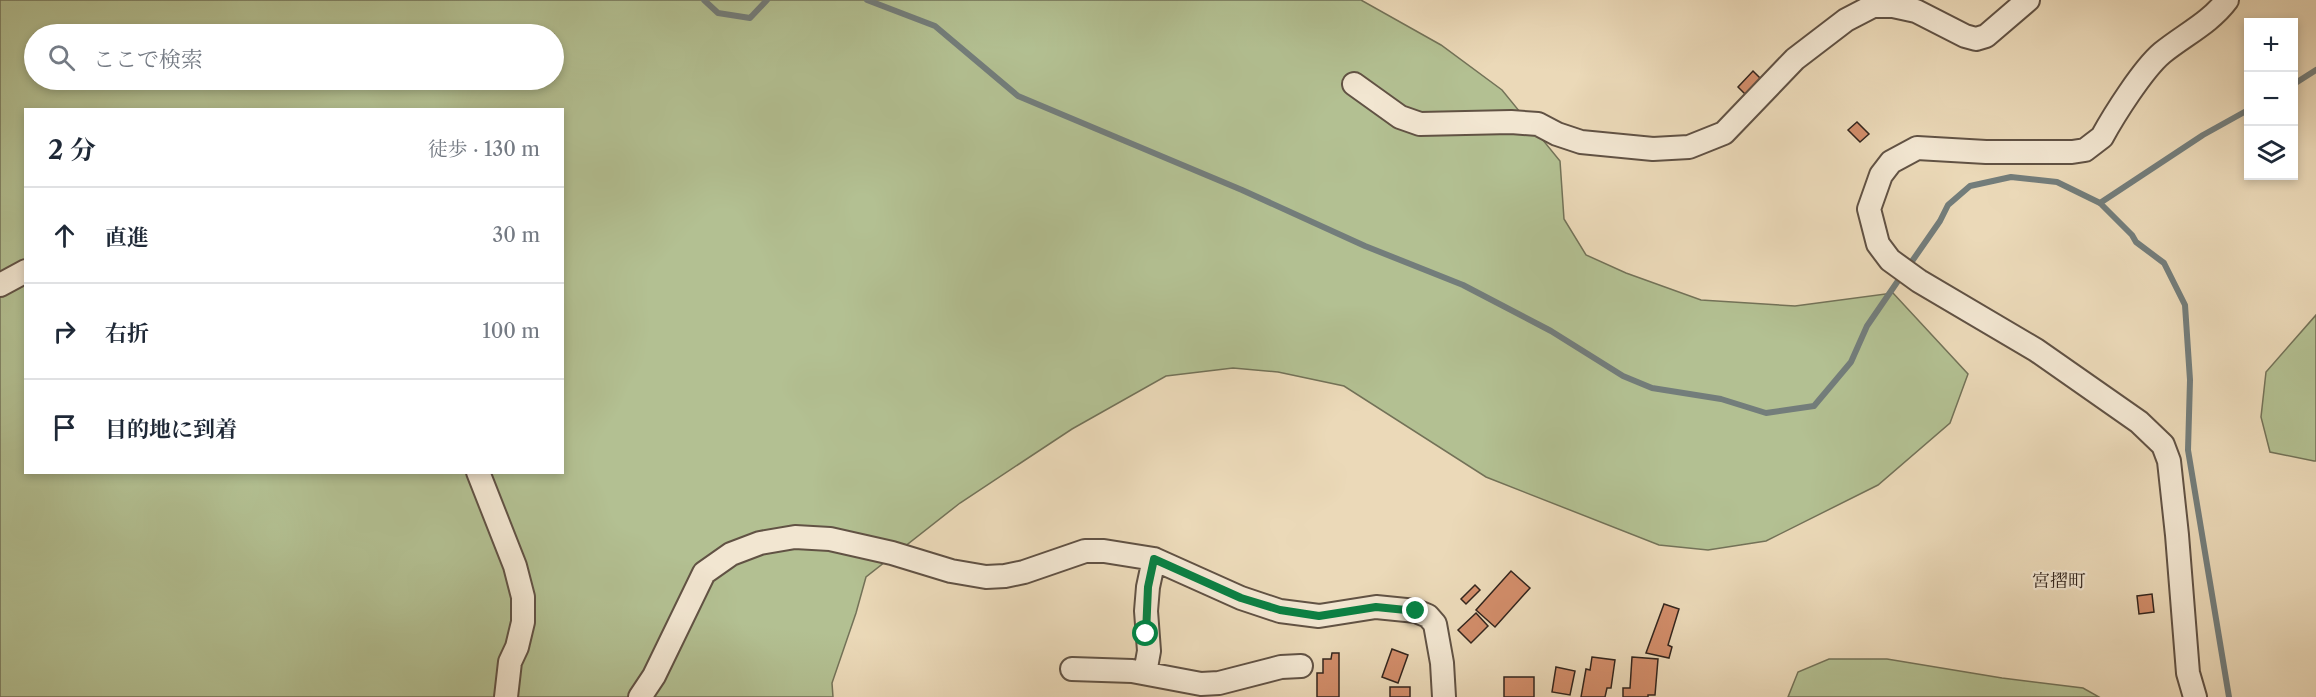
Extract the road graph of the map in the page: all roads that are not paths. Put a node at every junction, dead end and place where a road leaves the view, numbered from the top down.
1 (2028, 0) edge
2 (2227, 0) edge
3 (1354, 84) dead end
4 (24, 273) edge
5 (0, 285) edge
6 (478, 474) edge
7 (1154, 559) junction
8 (1301, 666) dead end
9 (1072, 669) dead end
10 (1145, 673) junction
11 (1225, 689) edge
12 (506, 697) edge
13 (640, 697) edge
14 (1444, 697) edge
15 (2195, 697) edge

1 - 3 street
2 - 15 street
4 - 5 street
6 - 12 street
7 - 10 street
7 - 13 street
7 - 14 street
8 - 11 street
9 - 10 street
10 - 11 street

